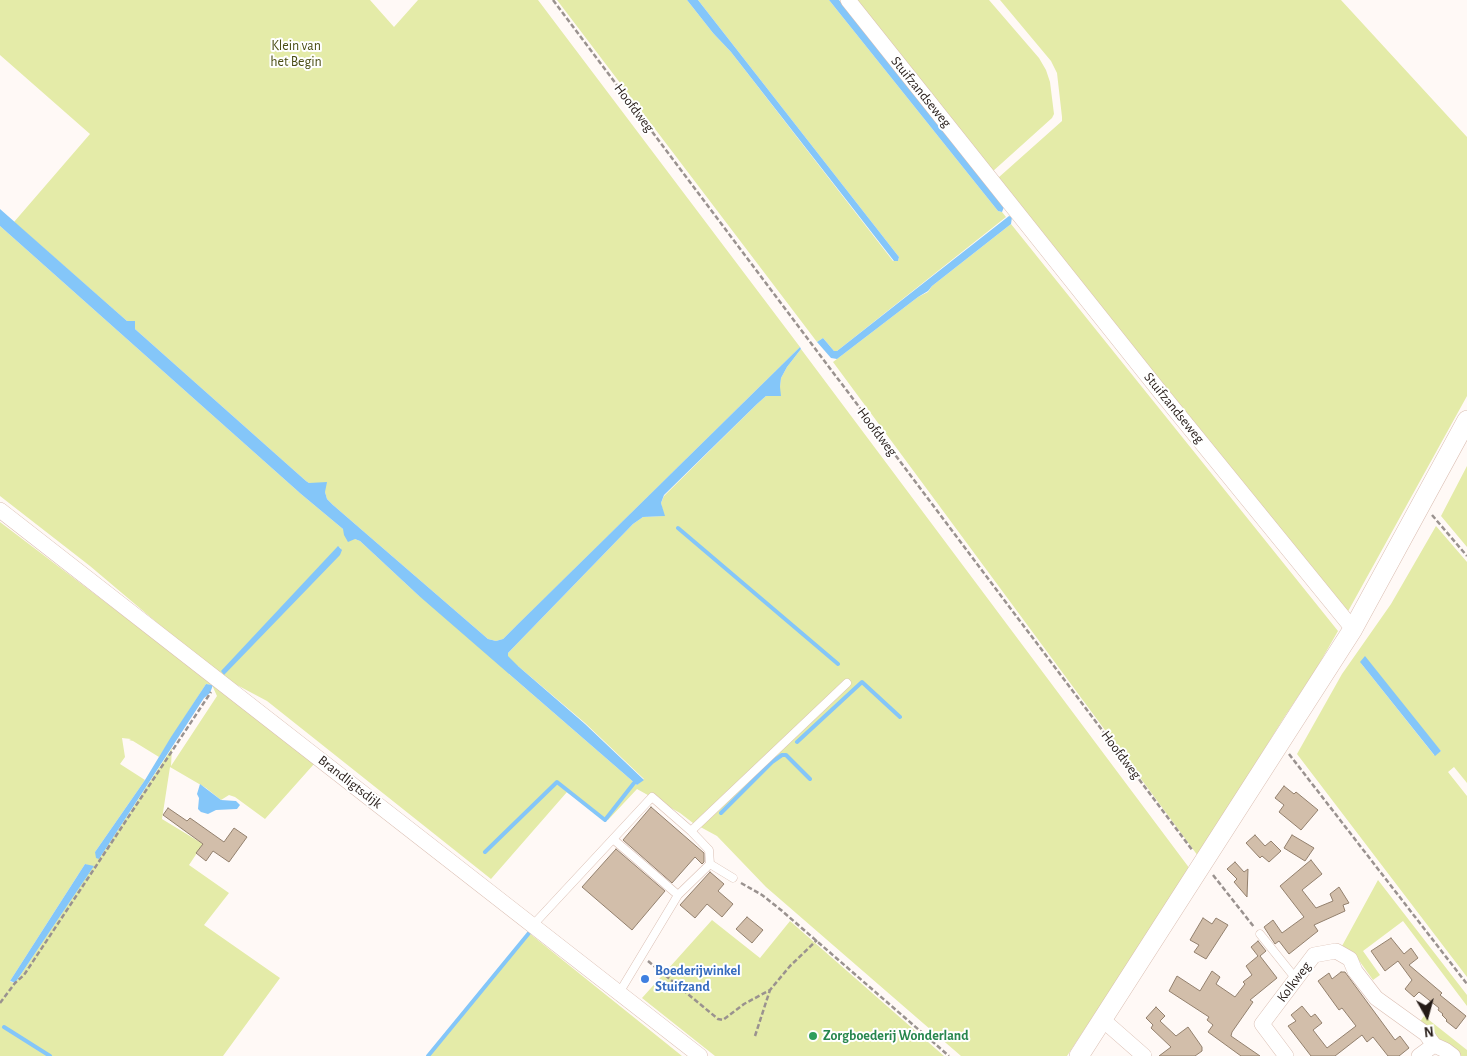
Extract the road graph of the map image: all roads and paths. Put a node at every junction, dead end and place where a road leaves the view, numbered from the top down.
1 (552, 0) edge
2 (848, 0) edge
3 (1467, 420) edge
4 (0, 510) edge
5 (1432, 515) dead end
6 (1467, 556) edge
7 (1353, 629) junction
8 (219, 681) junction
9 (847, 683) dead end
10 (1286, 750) dead end
11 (692, 831) junction
12 (614, 839) junction
13 (1202, 863) junction
14 (710, 864) junction
15 (733, 878) joint
16 (678, 895) junction
17 (534, 925) junction
18 (1260, 934) joint
19 (817, 940) junction
20 (642, 955) junction
21 (1296, 979) junction
22 (1467, 984) edge
23 (771, 989) junction
24 (620, 993) junction
25 (0, 1003) edge
26 (1103, 1020) junction
27 (755, 1036) dead end
28 (1434, 1045) junction
29 (700, 1056) edge
30 (949, 1056) edge
31 (1079, 1056) edge
32 (1144, 1056) edge
33 (1286, 1056) edge
34 (1419, 1056) edge
35 (1453, 1056) edge

1 - 13 path, Hoofdweg
2 - 7 street, Stuifzandseweg
3 - 7 street
4 - 8 street, Brandligtsdijk
5 - 6 path
7 - 13 street
8 - 17 street, Brandligtsdijk
8 - 25 path
9 - 11 lane
10 - 22 path
11 - 12 lane
11 - 14 lane
12 - 16 lane
12 - 17 lane
13 - 18 path, Hoofdweg
13 - 26 street
14 - 15 lane
14 - 16 lane
15 - 19 path
16 - 20 lane
17 - 24 street, Brandligtsdijk
18 - 21 lane
19 - 23 path
19 - 30 path
20 - 23 path
20 - 24 lane
21 - 28 street, Kolkweg
21 - 33 street, Kolkweg
23 - 27 path
24 - 29 street, Brandligtsdijk
26 - 31 street
26 - 32 street
28 - 34 street
28 - 35 street, Kolkweg

